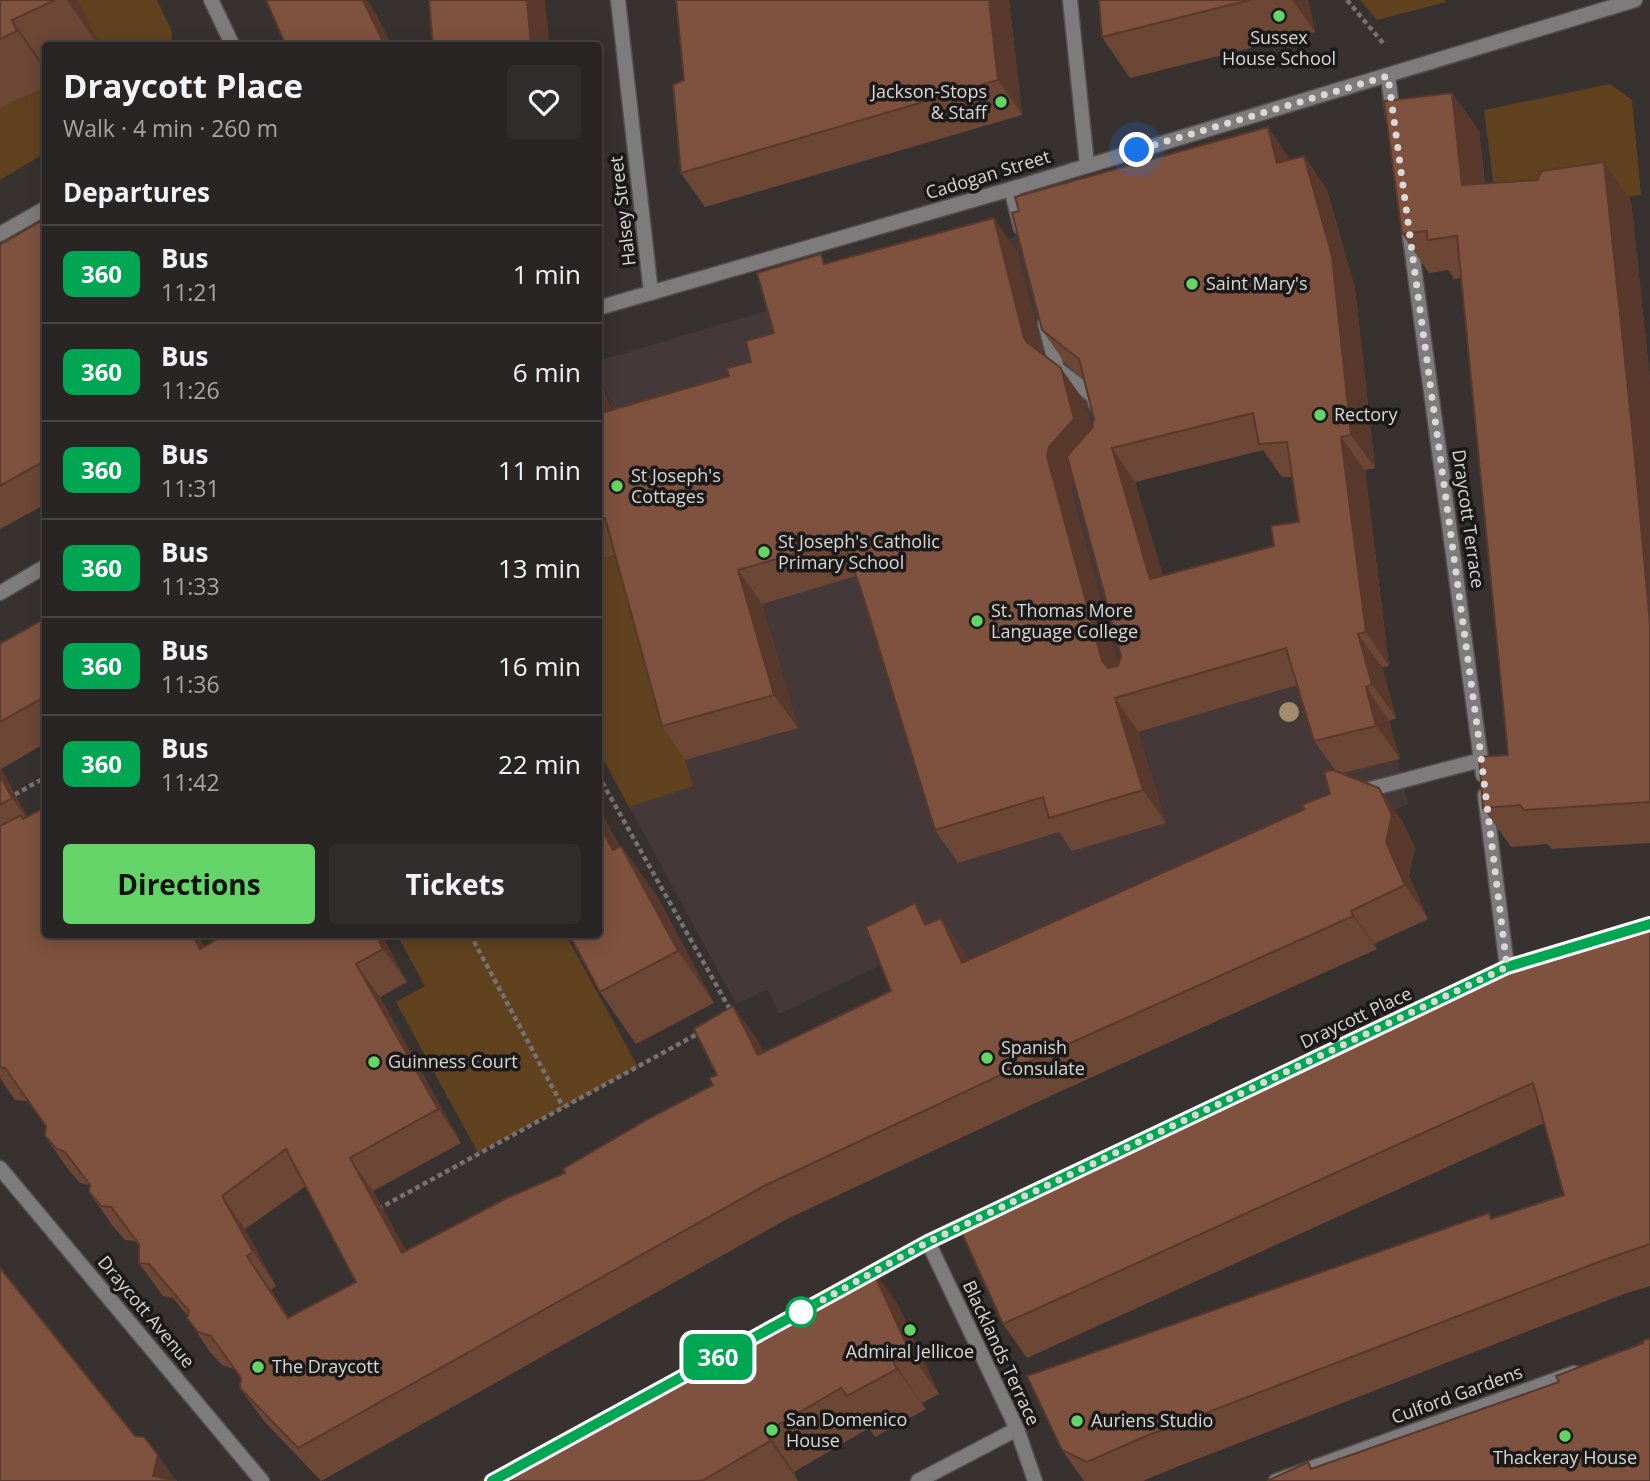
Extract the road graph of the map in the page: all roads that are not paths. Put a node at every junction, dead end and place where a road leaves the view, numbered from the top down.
1 (211, 0) edge
2 (618, 0) edge
3 (1070, 0) edge
4 (1635, 0) edge
5 (231, 42) edge
6 (1388, 76) junction
7 (1395, 134) edge
8 (1087, 164) junction
9 (1011, 189) junction
10 (42, 210) edge
11 (1407, 215) edge
12 (0, 234) edge
13 (1026, 248) edge
14 (651, 293) junction
15 (1040, 302) edge
16 (602, 308) edge
17 (1101, 422) edge
18 (42, 568) edge
19 (0, 593) edge
20 (1481, 760) junction
21 (1339, 797) edge
22 (1546, 956) edge
23 (1507, 967) junction
24 (1293, 1069) edge
25 (0, 1168) edge
26 (991, 1213) edge
27 (928, 1242) junction
28 (843, 1289) edge
29 (1586, 1369) edge
30 (1017, 1429) junction
31 (262, 1481) edge
32 (918, 1481) edge
33 (1035, 1481) edge
34 (1276, 1481) edge

1 - 5 street
2 - 14 street, Halsey Street
3 - 8 street
4 - 6 street, Cadogan Street
6 - 7 street
6 - 8 street, Cadogan Street
8 - 9 street, Cadogan Street
9 - 13 street
9 - 14 street, Cadogan Street
10 - 12 street
11 - 20 street, Draycott Terrace
14 - 16 street, Cadogan Street
15 - 17 street
18 - 19 street
20 - 21 street
20 - 23 street, Draycott Terrace
22 - 23 street, Draycott Place
23 - 24 street, Draycott Place
25 - 31 street, Draycott Avenue
26 - 27 street
27 - 28 street
27 - 30 street, Blacklands Terrace
29 - 34 street, Culford Gardens
30 - 32 street
30 - 33 street, Blacklands Terrace

